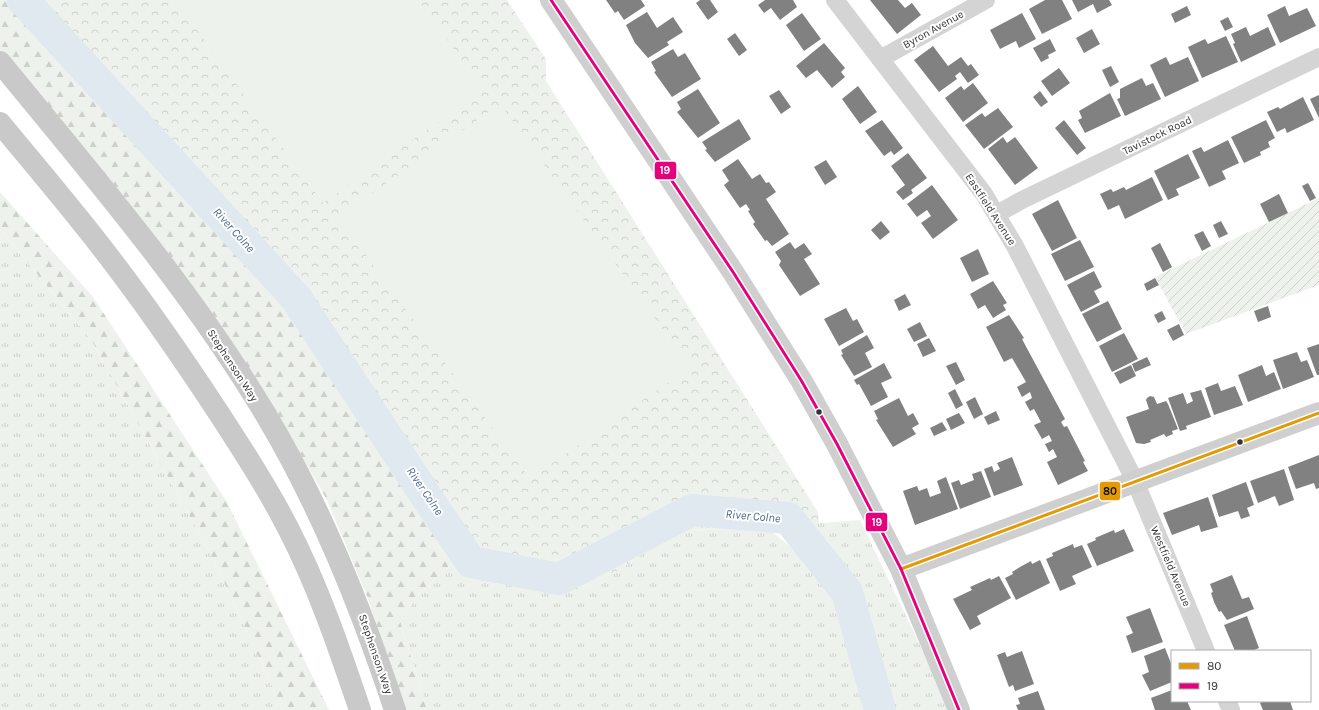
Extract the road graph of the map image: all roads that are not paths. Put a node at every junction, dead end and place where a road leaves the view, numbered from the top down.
1 (551, 0) edge
2 (835, 0) edge
3 (986, 0) edge
4 (1319, 58) edge
5 (880, 59) junction
6 (0, 62) edge
7 (0, 123) edge
8 (0, 146) edge
9 (30, 159) junction
10 (997, 214) junction
11 (1319, 413) edge
12 (1135, 481) junction
13 (901, 569) junction
14 (1206, 650) edge
15 (360, 710) edge
16 (395, 710) edge
17 (959, 710) edge

1 - 13 street
2 - 5 street, Eastfield Avenue
3 - 5 street, Byron Avenue
4 - 10 street, Tavistock Road
5 - 10 street, Eastfield Avenue
6 - 16 main road, Stephenson Way
7 - 9 main road
8 - 9 main road
9 - 15 main road
10 - 12 street, Eastfield Avenue
11 - 12 street
12 - 13 street
12 - 14 street, Westfield Avenue
13 - 17 street

